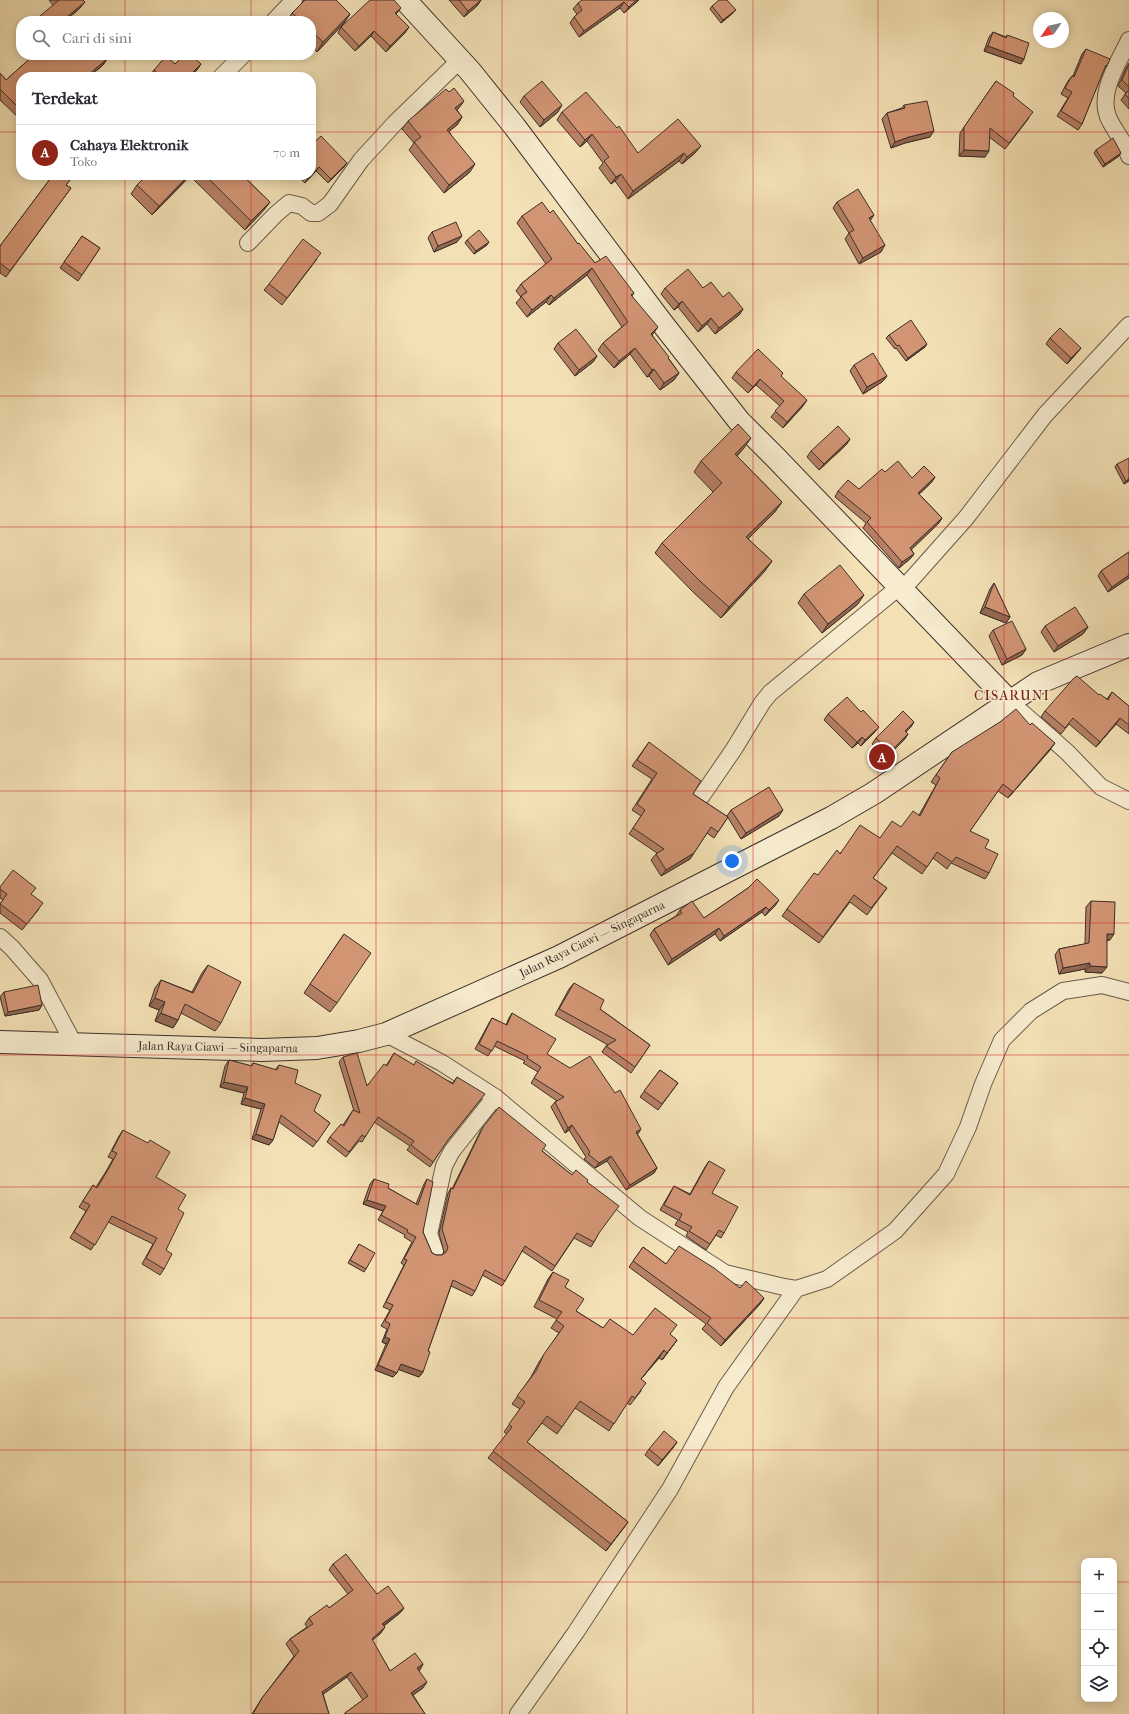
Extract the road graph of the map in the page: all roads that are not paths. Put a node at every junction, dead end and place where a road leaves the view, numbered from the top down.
1 (294, 0) edge
2 (405, 0) edge
3 (279, 16) edge
4 (1129, 40) edge
5 (238, 60) edge
6 (460, 60) junction
7 (226, 72) edge
8 (1129, 156) edge
9 (248, 243) dead end
10 (1129, 325) edge
11 (900, 588) junction
12 (1129, 645) edge
13 (1009, 701) junction
14 (701, 797) edge
15 (1129, 801) edge
16 (0, 937) edge
17 (1129, 992) edge
18 (386, 1034) junction
19 (0, 1042) edge
20 (74, 1044) junction
21 (494, 1097) junction
22 (435, 1251) dead end
23 (796, 1289) junction
24 (518, 1714) edge

1 - 3 street
2 - 6 main road
4 - 8 street
5 - 7 street
6 - 9 street
6 - 11 main road
10 - 11 street
11 - 13 main road
11 - 14 street
12 - 13 main road, Jalan Raya Ciawi — Singaparna
13 - 15 street
13 - 18 main road, Jalan Raya Ciawi — Singaparna
16 - 20 street
17 - 23 street
18 - 20 main road, Jalan Raya Ciawi — Singaparna
18 - 21 street
19 - 20 main road, Jalan Raya Ciawi — Singaparna
21 - 22 street
21 - 23 street
23 - 24 street

